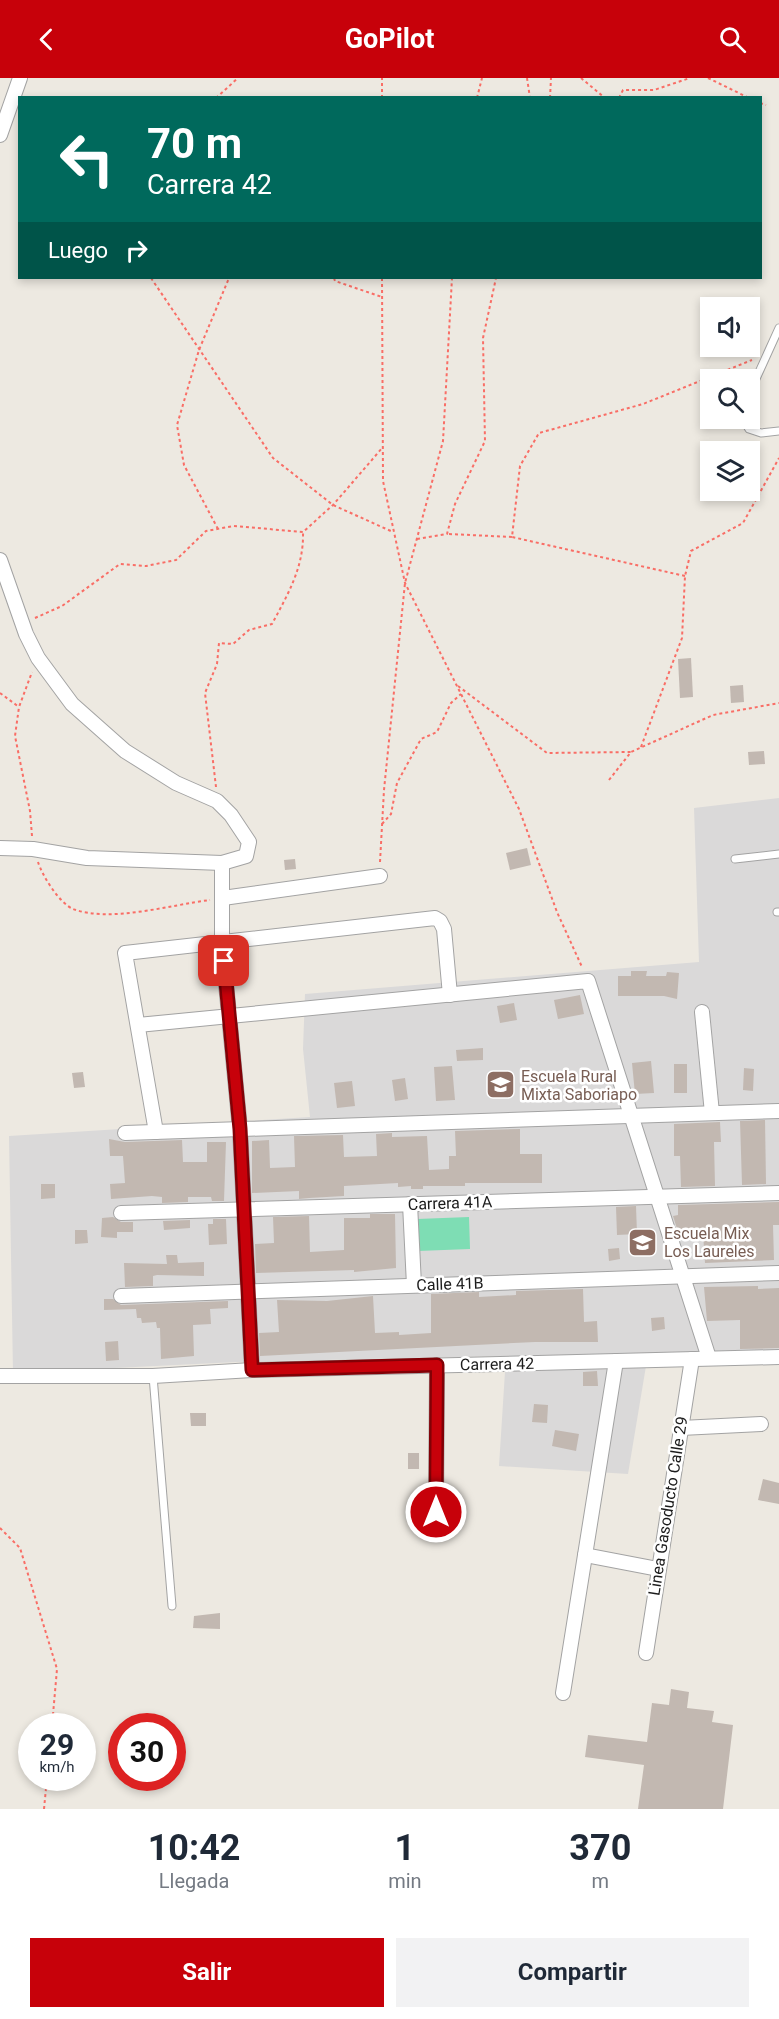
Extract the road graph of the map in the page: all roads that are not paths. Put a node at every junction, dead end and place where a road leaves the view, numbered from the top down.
1 (20, 78) edge
2 (0, 135) edge
3 (779, 327) edge
4 (760, 370) edge
5 (749, 429) edge
6 (779, 431) edge
7 (0, 560) edge
8 (0, 848) edge
9 (779, 854) edge
10 (735, 860) dead end
11 (222, 862) junction
12 (380, 876) road end
13 (223, 898) junction
14 (222, 942) junction
15 (450, 994) junction
16 (702, 1012) dead end
17 (230, 1016) junction
18 (138, 1025) junction
19 (779, 1111) edge
20 (712, 1113) junction
21 (631, 1115) junction
22 (240, 1129) junction
23 (156, 1132) junction
24 (125, 1133) dead end
25 (779, 1193) edge
26 (657, 1196) junction
27 (410, 1204) junction
28 (244, 1209) junction
29 (121, 1213) dead end
30 (779, 1273) edge
31 (683, 1276) junction
32 (414, 1285) junction
33 (248, 1291) junction
34 (121, 1296) dead end
35 (779, 1357) edge
36 (709, 1358) junction
37 (692, 1359) junction
38 (616, 1361) junction
39 (437, 1365) junction
40 (252, 1370) junction
41 (153, 1376) junction
42 (0, 1377) edge
43 (762, 1424) dead end
44 (681, 1428) junction
45 (436, 1512) dead end
46 (585, 1555) junction
47 (658, 1569) junction
48 (172, 1606) dead end
49 (645, 1653) dead end
50 (563, 1693) dead end

1 - 2 street
3 - 4 lane
5 - 6 lane
7 - 11 street
8 - 11 street
9 - 10 lane
11 - 13 street
12 - 13 street
13 - 14 street
14 - 15 street
14 - 17 street
14 - 18 street
15 - 17 street
15 - 21 street
16 - 20 street
17 - 18 street
17 - 22 street
18 - 23 street
19 - 20 street
20 - 21 street
21 - 22 street
21 - 26 street
22 - 23 street
22 - 28 street
23 - 24 street
25 - 26 street, Carrera 41A
26 - 27 street, Carrera 41A
26 - 31 street
27 - 28 street, Carrera 41A
27 - 32 street
28 - 29 street, Carrera 41A
28 - 33 street
30 - 31 street, Calle 41B
31 - 32 street, Calle 41B
31 - 36 street
32 - 33 street, Calle 41B
33 - 34 street, Calle 41B
33 - 40 street
35 - 36 street, Carrera 42
36 - 37 street, Carrera 42
37 - 38 street, Carrera 42
37 - 44 street, Linea Gasoducto Calle 29
38 - 39 street, Carrera 42
38 - 46 street
39 - 40 street, Carrera 42
39 - 45 street
40 - 41 street, Carrera 42
41 - 42 street, Carrera 42
41 - 48 lane
43 - 44 street
44 - 47 street, Linea Gasoducto Calle 29
46 - 47 street
46 - 50 street
47 - 49 street, Linea Gasoducto Calle 29

